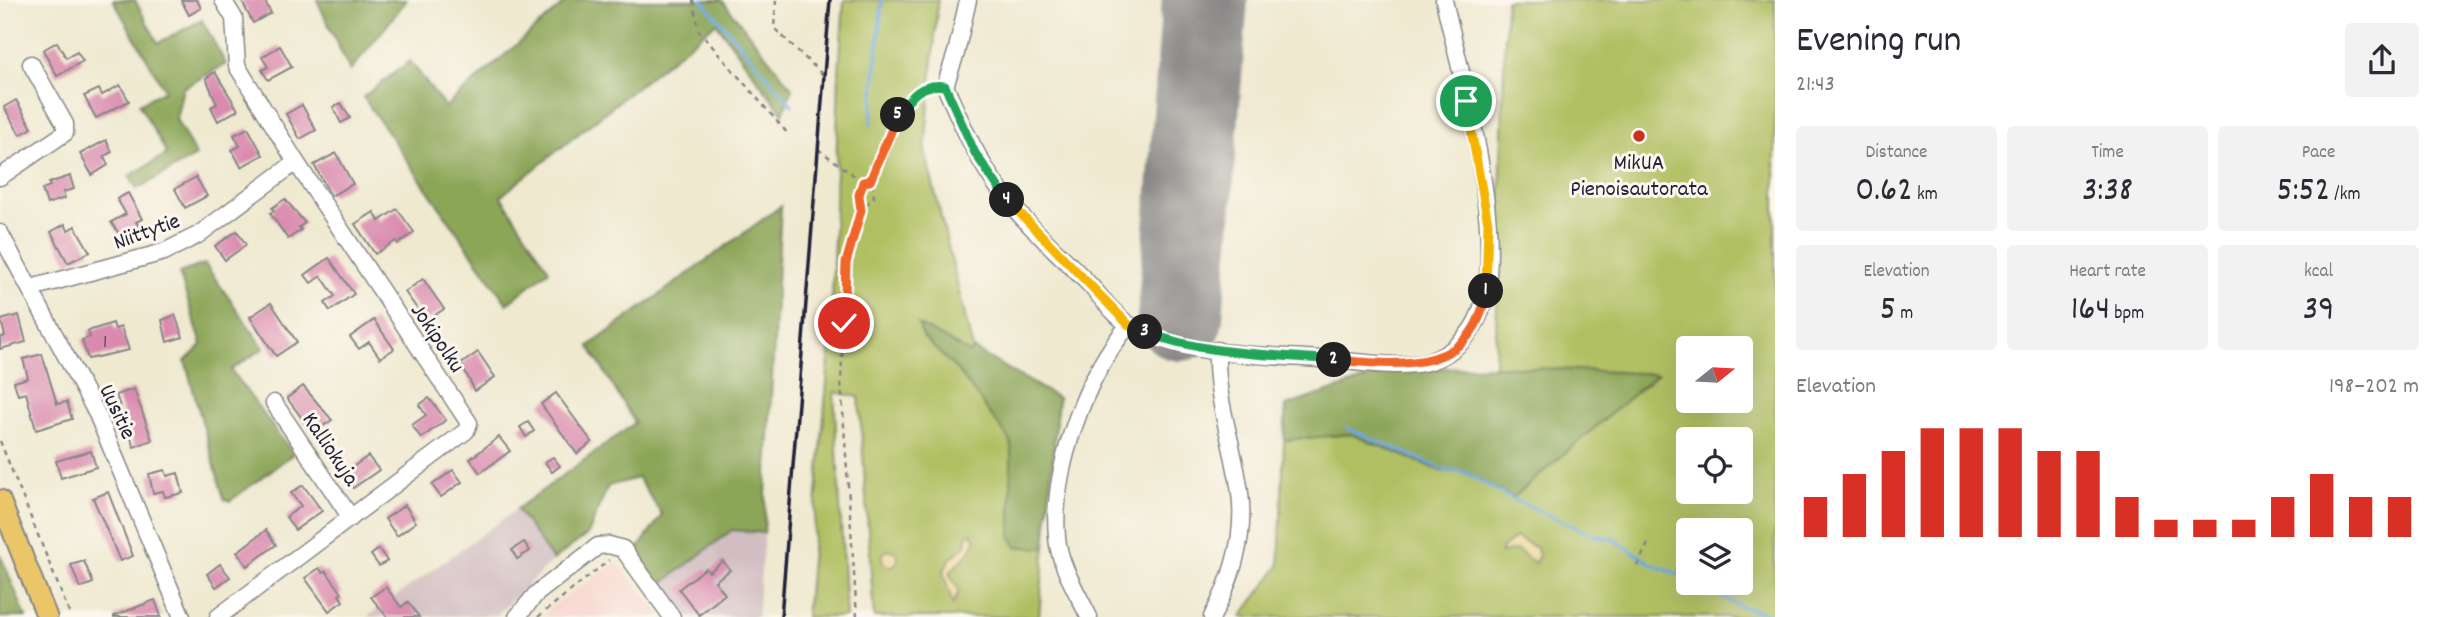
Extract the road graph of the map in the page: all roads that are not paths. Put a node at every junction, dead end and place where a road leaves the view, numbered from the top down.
1 (223, 0) edge
2 (968, 0) edge
3 (1444, 0) edge
4 (31, 64) dead end
5 (296, 162) junction
6 (0, 177) edge
7 (0, 233) edge
8 (31, 288) junction
9 (1129, 325) junction
10 (1217, 350) junction
11 (274, 403) dead end
12 (0, 500) edge
13 (351, 518) junction
14 (47, 617) edge
15 (182, 617) edge
16 (218, 617) edge
17 (517, 617) edge
18 (672, 617) edge
19 (1088, 617) edge
20 (1212, 617) edge

1 - 5 street, Jokipolku
2 - 9 street
3 - 10 street
4 - 6 street
5 - 8 street, Niittytie
5 - 13 street, Jokipolku
7 - 8 street, Uusitie
8 - 15 street, Uusitie
9 - 10 street
9 - 19 street
10 - 20 street
11 - 13 street, Kalliokuja
12 - 14 main road
13 - 16 street, Jokipolku
17 - 18 street

